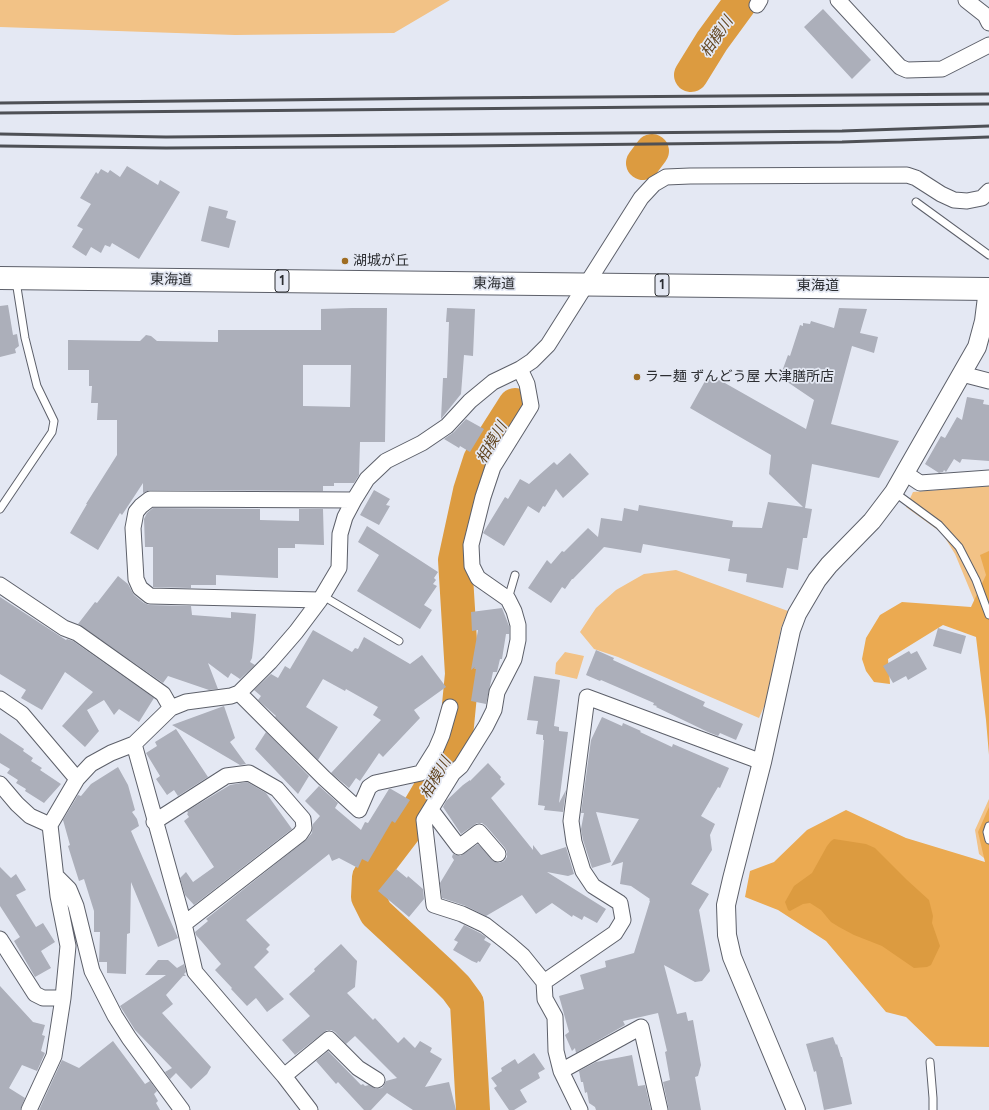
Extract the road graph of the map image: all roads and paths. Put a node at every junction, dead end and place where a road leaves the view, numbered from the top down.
1 (838, 0) edge
2 (966, 0) edge
3 (989, 23) edge
4 (987, 47) edge
5 (989, 191) edge
6 (916, 202) dead end
7 (989, 255) edge
8 (8, 278) edge
9 (587, 285) junction
10 (989, 288) edge
11 (520, 369) junction
12 (962, 374) junction
13 (989, 381) edge
14 (904, 473) junction
15 (989, 478) edge
16 (894, 492) junction
17 (354, 500) junction
18 (0, 509) edge
19 (515, 575) dead end
20 (0, 586) edge
21 (321, 598) junction
22 (508, 599) junction
23 (989, 615) edge
24 (399, 641) dead end
25 (239, 693) junction
26 (0, 699) edge
27 (450, 707) dead end
28 (171, 708) junction
29 (134, 744) junction
30 (762, 762) junction
31 (76, 779) junction
32 (0, 784) edge
33 (431, 810) junction
34 (154, 822) junction
35 (50, 825) junction
36 (989, 826) edge
37 (989, 840) edge
38 (498, 854) dead end
39 (57, 877) junction
40 (184, 924) junction
41 (0, 939) edge
42 (544, 982) junction
43 (63, 998) junction
44 (930, 1062) dead end
45 (561, 1071) junction
46 (284, 1076) junction
47 (377, 1080) dead end
48 (29, 1110) edge
49 (182, 1110) edge
50 (310, 1110) edge
51 (580, 1110) edge
52 (660, 1110) edge
53 (796, 1110) edge
54 (933, 1110) edge

1 - 4 street
2 - 3 street
5 - 9 street
6 - 7 lane
8 - 9 highway, 東海道 / 1
8 - 18 lane
9 - 10 highway, 東海道 / 1
9 - 11 street
10 - 12 street
11 - 17 street
11 - 22 street
12 - 13 street
12 - 14 street
14 - 15 street
14 - 16 street
16 - 23 lane
16 - 30 street
17 - 21 street
17 - 21 street
19 - 22 lane
20 - 28 street
21 - 24 lane
21 - 25 street
22 - 33 street
25 - 27 street
25 - 28 street
26 - 31 street
28 - 29 street
29 - 31 street
29 - 34 street
30 - 42 street
30 - 53 street
31 - 35 street
32 - 35 street
33 - 38 street
33 - 42 street
34 - 40 street
34 - 40 street
35 - 39 street
36 - 37 lane
39 - 43 street
39 - 49 street
40 - 46 street
41 - 43 street
42 - 45 street
43 - 48 street
44 - 54 lane
45 - 51 street
45 - 52 street
46 - 47 street
46 - 50 street

